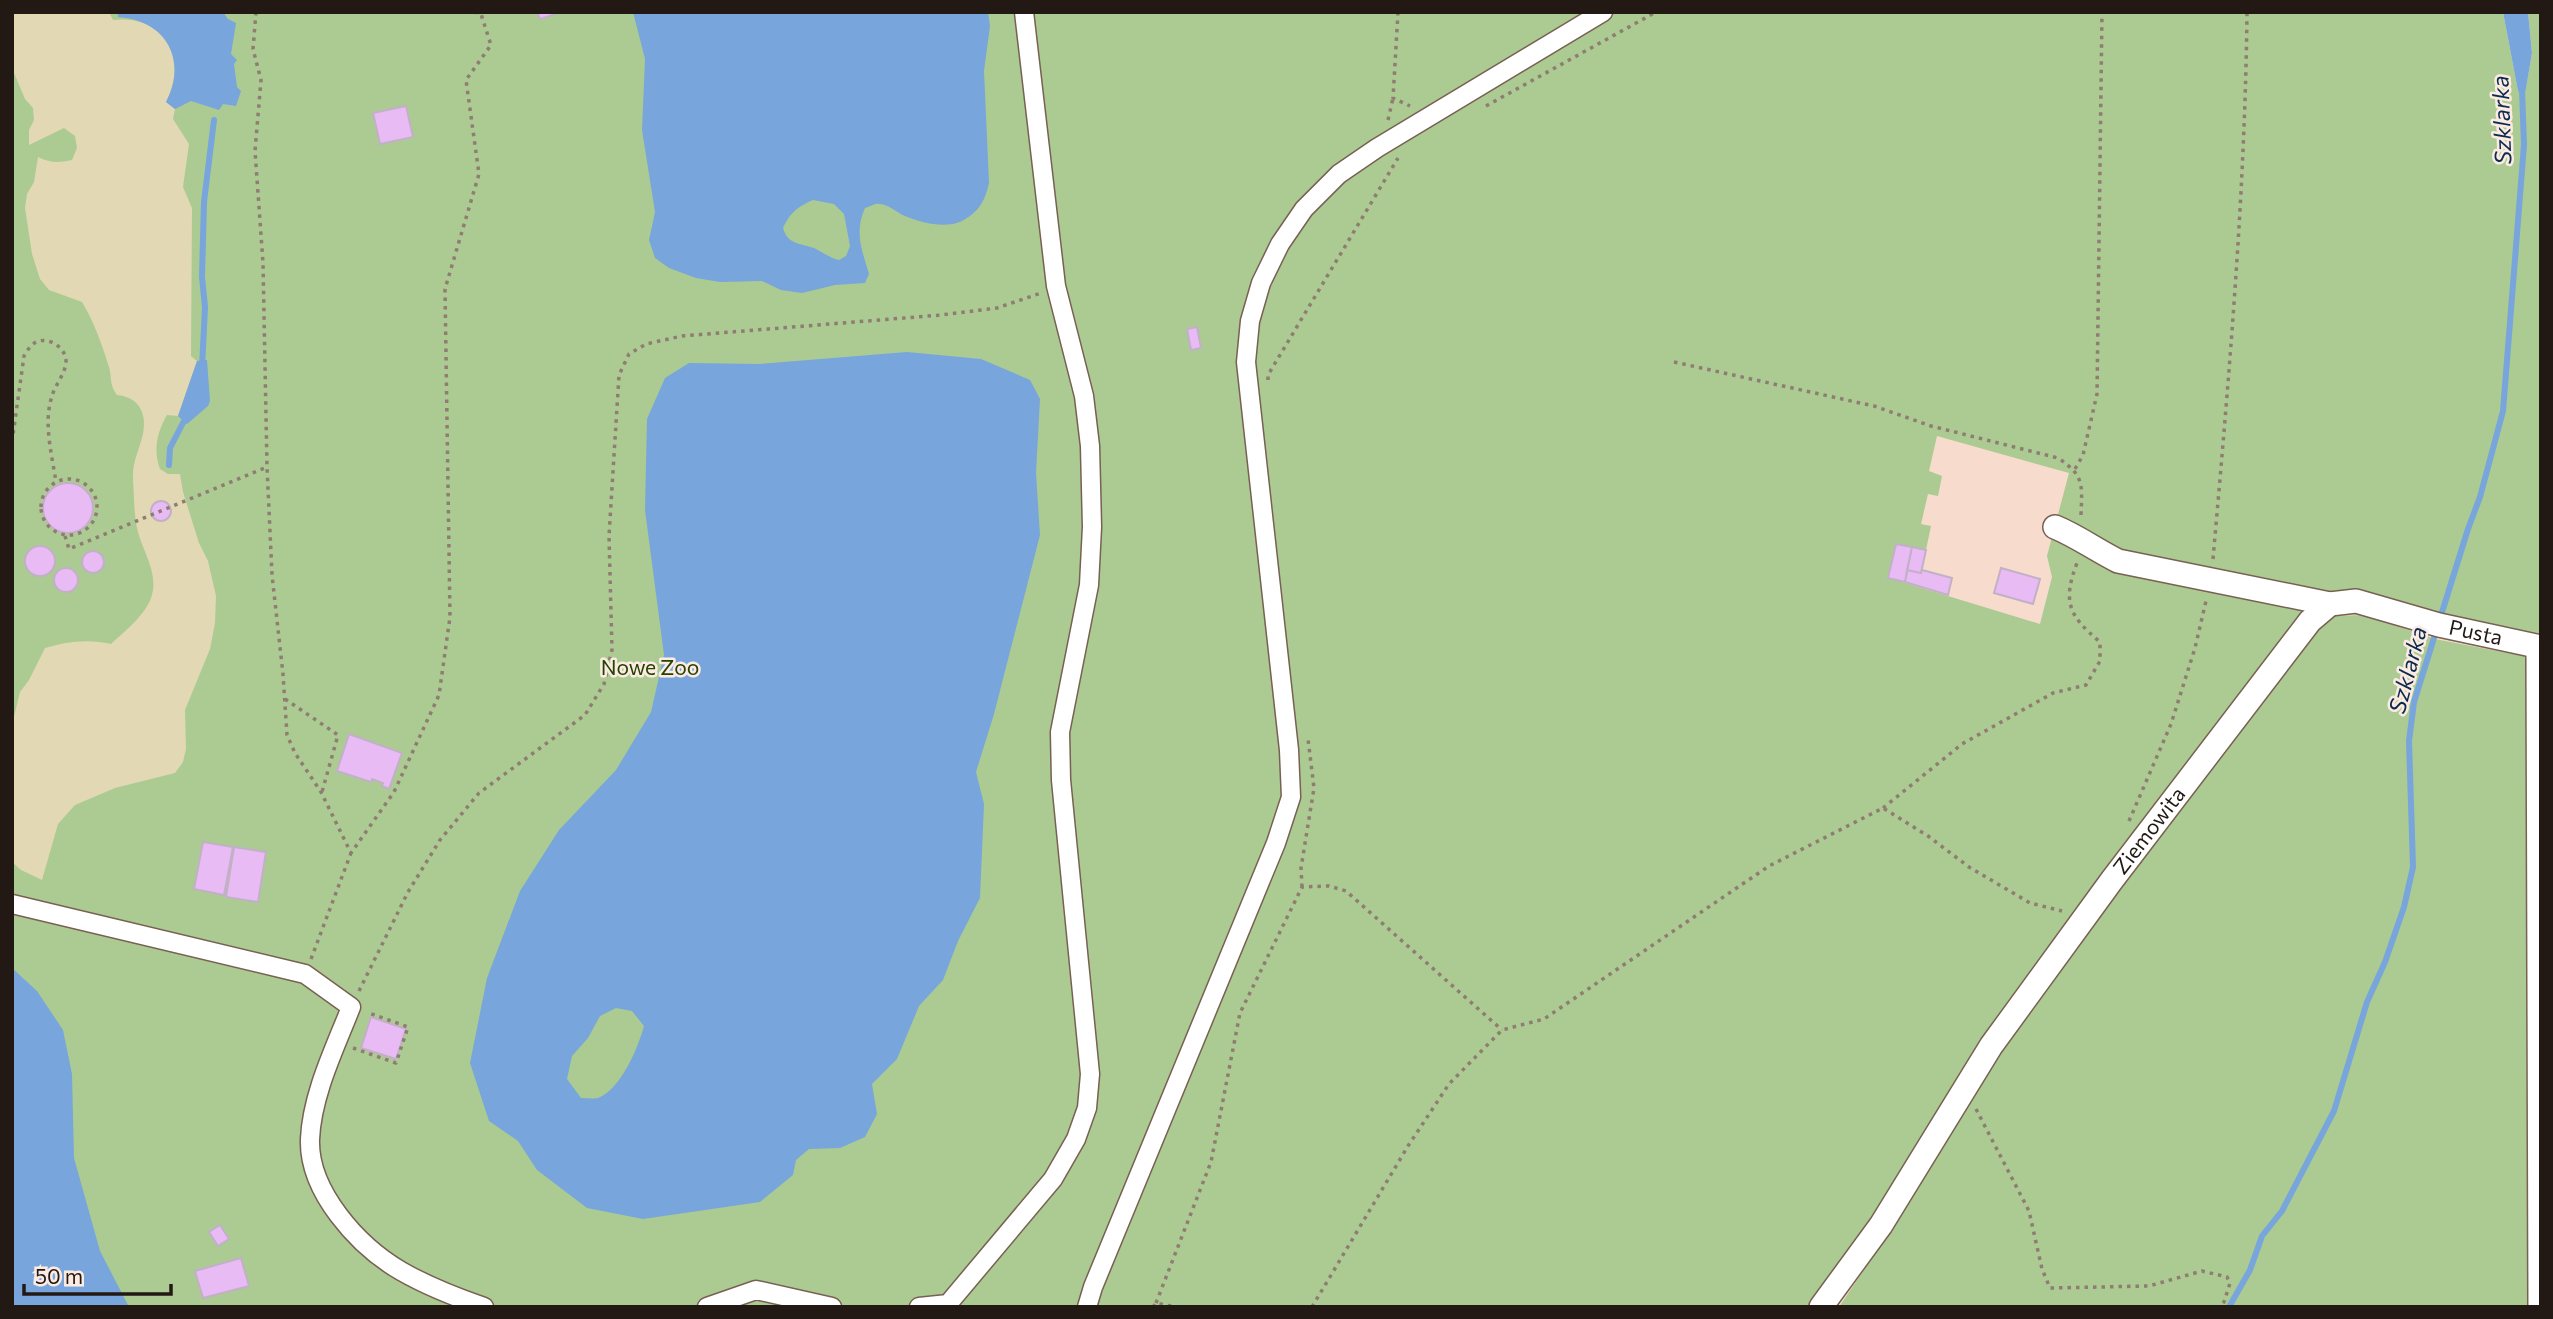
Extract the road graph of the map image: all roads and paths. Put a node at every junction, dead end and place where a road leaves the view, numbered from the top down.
1 (256, 12) edge
2 (475, 12) edge
3 (1024, 12) edge
4 (1398, 12) edge
5 (1603, 12) edge
6 (1656, 12) edge
7 (2102, 12) edge
8 (2247, 12) edge
9 (1476, 111) dead end
10 (1431, 116) junction
11 (1405, 151) dead end
12 (1056, 286) junction
13 (1674, 362) dead end
14 (1267, 383) dead end
15 (12, 442) edge
16 (267, 467) junction
17 (2075, 469) junction
18 (56, 482) junction
19 (2071, 534) junction
20 (65, 536) junction
21 (2211, 579) junction
22 (2330, 604) junction
23 (2540, 647) edge
24 (285, 699) junction
25 (1308, 734) dead end
26 (321, 792) junction
27 (1883, 808) junction
28 (2124, 832) dead end
29 (351, 853) junction
30 (1301, 887) junction
31 (12, 904) edge
32 (2085, 917) junction
33 (2540, 971) edge
34 (305, 974) junction
35 (351, 1007) junction
36 (1502, 1030) junction
37 (337, 1042) junction
38 (1965, 1088) junction
39 (2540, 1300) edge
40 (948, 1305) edge
41 (1155, 1305) edge
42 (484, 1307) edge
43 (707, 1307) edge
44 (832, 1307) edge
45 (919, 1307) edge
46 (1087, 1307) edge
47 (1175, 1307) edge
48 (1312, 1307) edge
49 (1821, 1307) edge
50 (2220, 1307) edge

1 - 16 path
2 - 29 path
3 - 12 street
4 - 10 path
5 - 10 street
6 - 9 path
7 - 17 path
8 - 21 path
10 - 46 street
11 - 14 path
12 - 35 path
12 - 40 street
13 - 17 path
15 - 18 path
16 - 20 path
16 - 24 path
17 - 19 path
18 - 20 path
18 - 20 path
19 - 21 street
19 - 27 path
21 - 22 street
21 - 28 path
22 - 23 street, Pusta
22 - 32 street, Ziemowita
23 - 33 street
24 - 26 path
24 - 26 path
25 - 30 path
26 - 29 path
27 - 32 path
27 - 36 path
29 - 34 path
30 - 36 path
30 - 41 path
31 - 34 street
32 - 38 street, Ziemowita
33 - 39 street
34 - 35 street
35 - 37 street
35 - 37 path
36 - 48 path
37 - 42 street
38 - 49 street, Ziemowita
38 - 50 path
40 - 45 street
41 - 47 path
43 - 44 street

